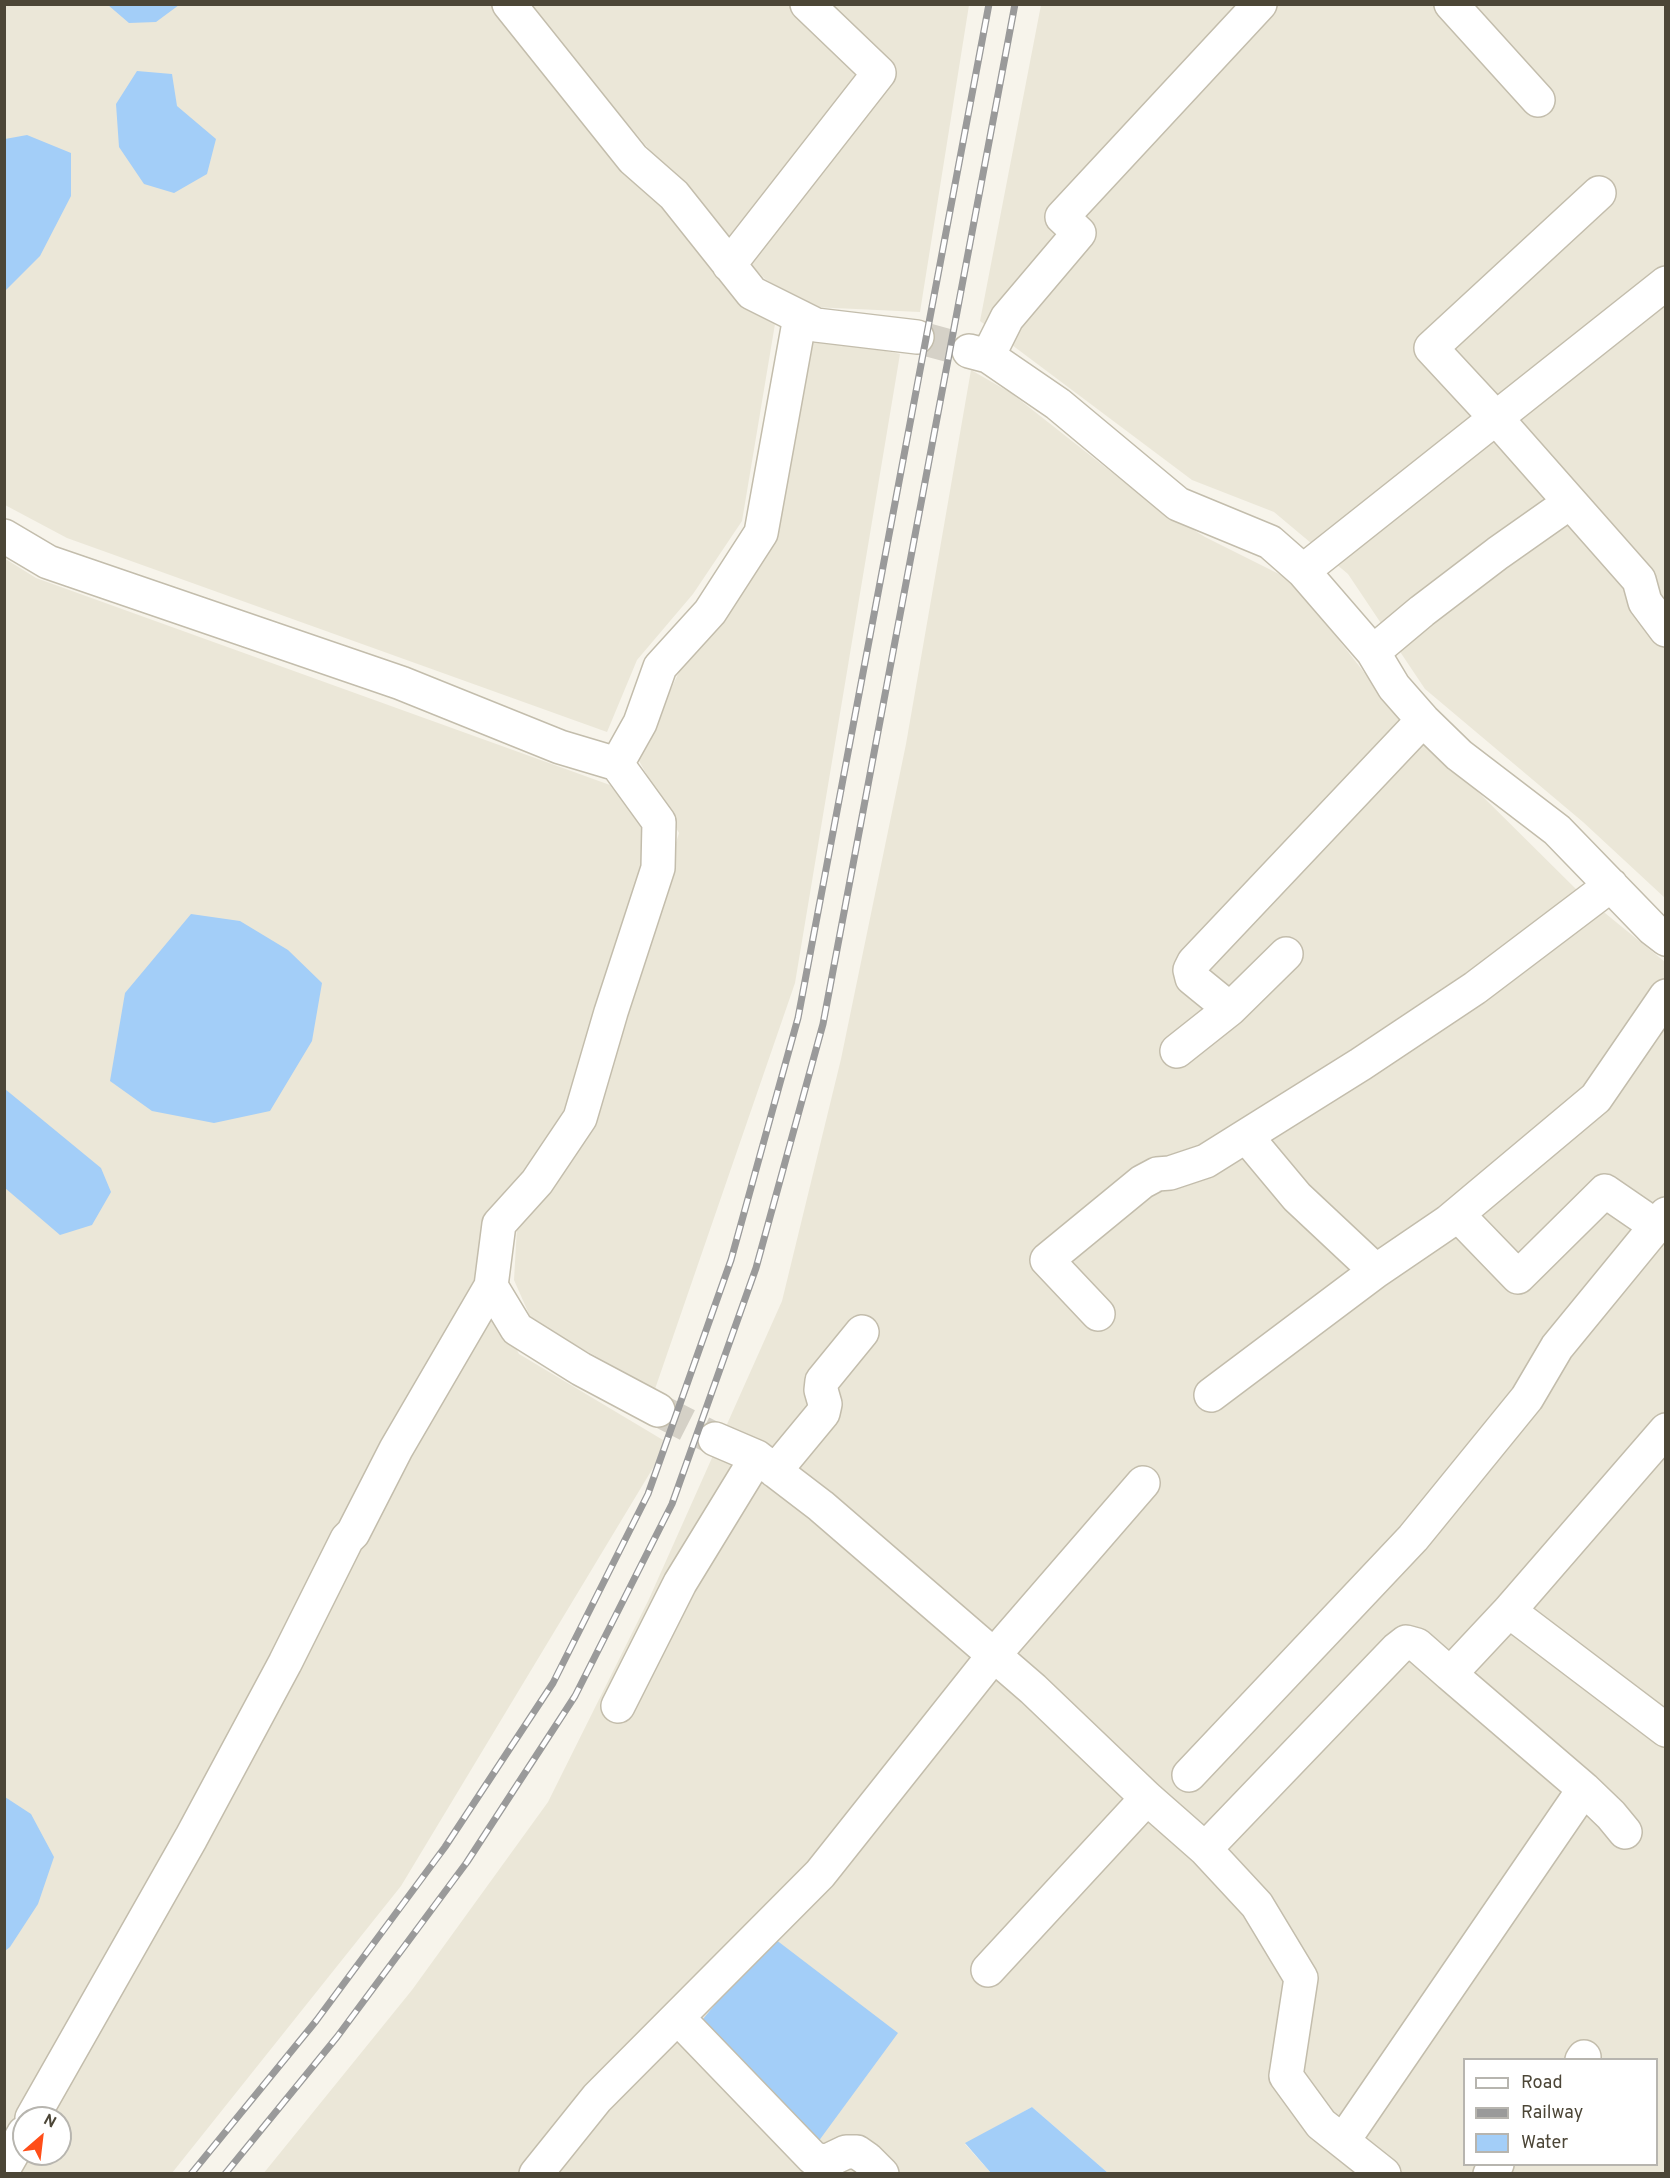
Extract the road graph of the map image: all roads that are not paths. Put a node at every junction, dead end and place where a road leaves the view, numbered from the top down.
1 (509, 4) edge
2 (807, 4) edge
3 (1260, 4) edge
4 (1451, 4) edge
5 (1538, 100) dead end
6 (1599, 193) dead end
7 (729, 264) junction
8 (1665, 283) edge
9 (800, 317) junction
10 (917, 337) tunnel mouth
11 (1496, 418) junction
12 (1569, 503) junction
13 (4, 536) edge
14 (1303, 571) junction
15 (1655, 595) edge
16 (1665, 630) edge
17 (1373, 652) junction
18 (1423, 720) junction
19 (617, 764) junction
20 (1611, 885) junction
21 (1665, 939) edge
22 (1286, 954) dead end
23 (1665, 996) edge
24 (1230, 1009) junction
25 (1177, 1051) dead end
26 (1246, 1136) junction
27 (1458, 1215) junction
28 (1661, 1220) edge
29 (1376, 1272) junction
30 (491, 1286) junction
31 (1098, 1314) dead end
32 (862, 1332) dead end
33 (1211, 1395) dead end
34 (658, 1410) tunnel mouth
35 (1665, 1431) edge
36 (715, 1439) tunnel mouth
37 (766, 1464) junction
38 (1143, 1483) dead end
39 (1509, 1611) junction
40 (994, 1655) junction
41 (1450, 1674) junction
42 (618, 1706) dead end
43 (1665, 1730) edge
44 (1189, 1775) dead end
45 (1584, 1789) junction
46 (1147, 1798) junction
47 (1625, 1832) dead end
48 (1205, 1850) junction
49 (988, 1970) dead end
50 (678, 2018) junction
51 (39, 2106) edge
52 (1343, 2141) junction
53 (12, 2154) edge
54 (4, 2168) edge
55 (536, 2174) edge
56 (882, 2174) edge
57 (1384, 2174) edge

1 - 7 street
2 - 7 street
3 - 14 street
4 - 5 street
6 - 11 street
7 - 9 street
8 - 11 street
9 - 10 street
9 - 19 street
11 - 12 street
11 - 14 street
12 - 15 street
12 - 17 street
13 - 19 street
14 - 17 street
15 - 16 street
17 - 18 street
18 - 20 street
18 - 24 street
19 - 30 street
20 - 21 street
20 - 26 street
22 - 24 street
23 - 27 street
24 - 25 street
26 - 29 street
26 - 31 street
27 - 28 street
27 - 29 street
28 - 44 street
29 - 33 street
30 - 34 street
30 - 51 street
32 - 37 street
35 - 39 street
36 - 37 street
37 - 40 street
37 - 42 street
38 - 40 street
39 - 41 street
39 - 43 street
40 - 46 street
40 - 50 street
41 - 45 street
41 - 48 street
45 - 47 street
45 - 52 street
46 - 48 street
46 - 49 street
48 - 52 street
50 - 55 street
50 - 56 street
52 - 57 street
53 - 54 street

